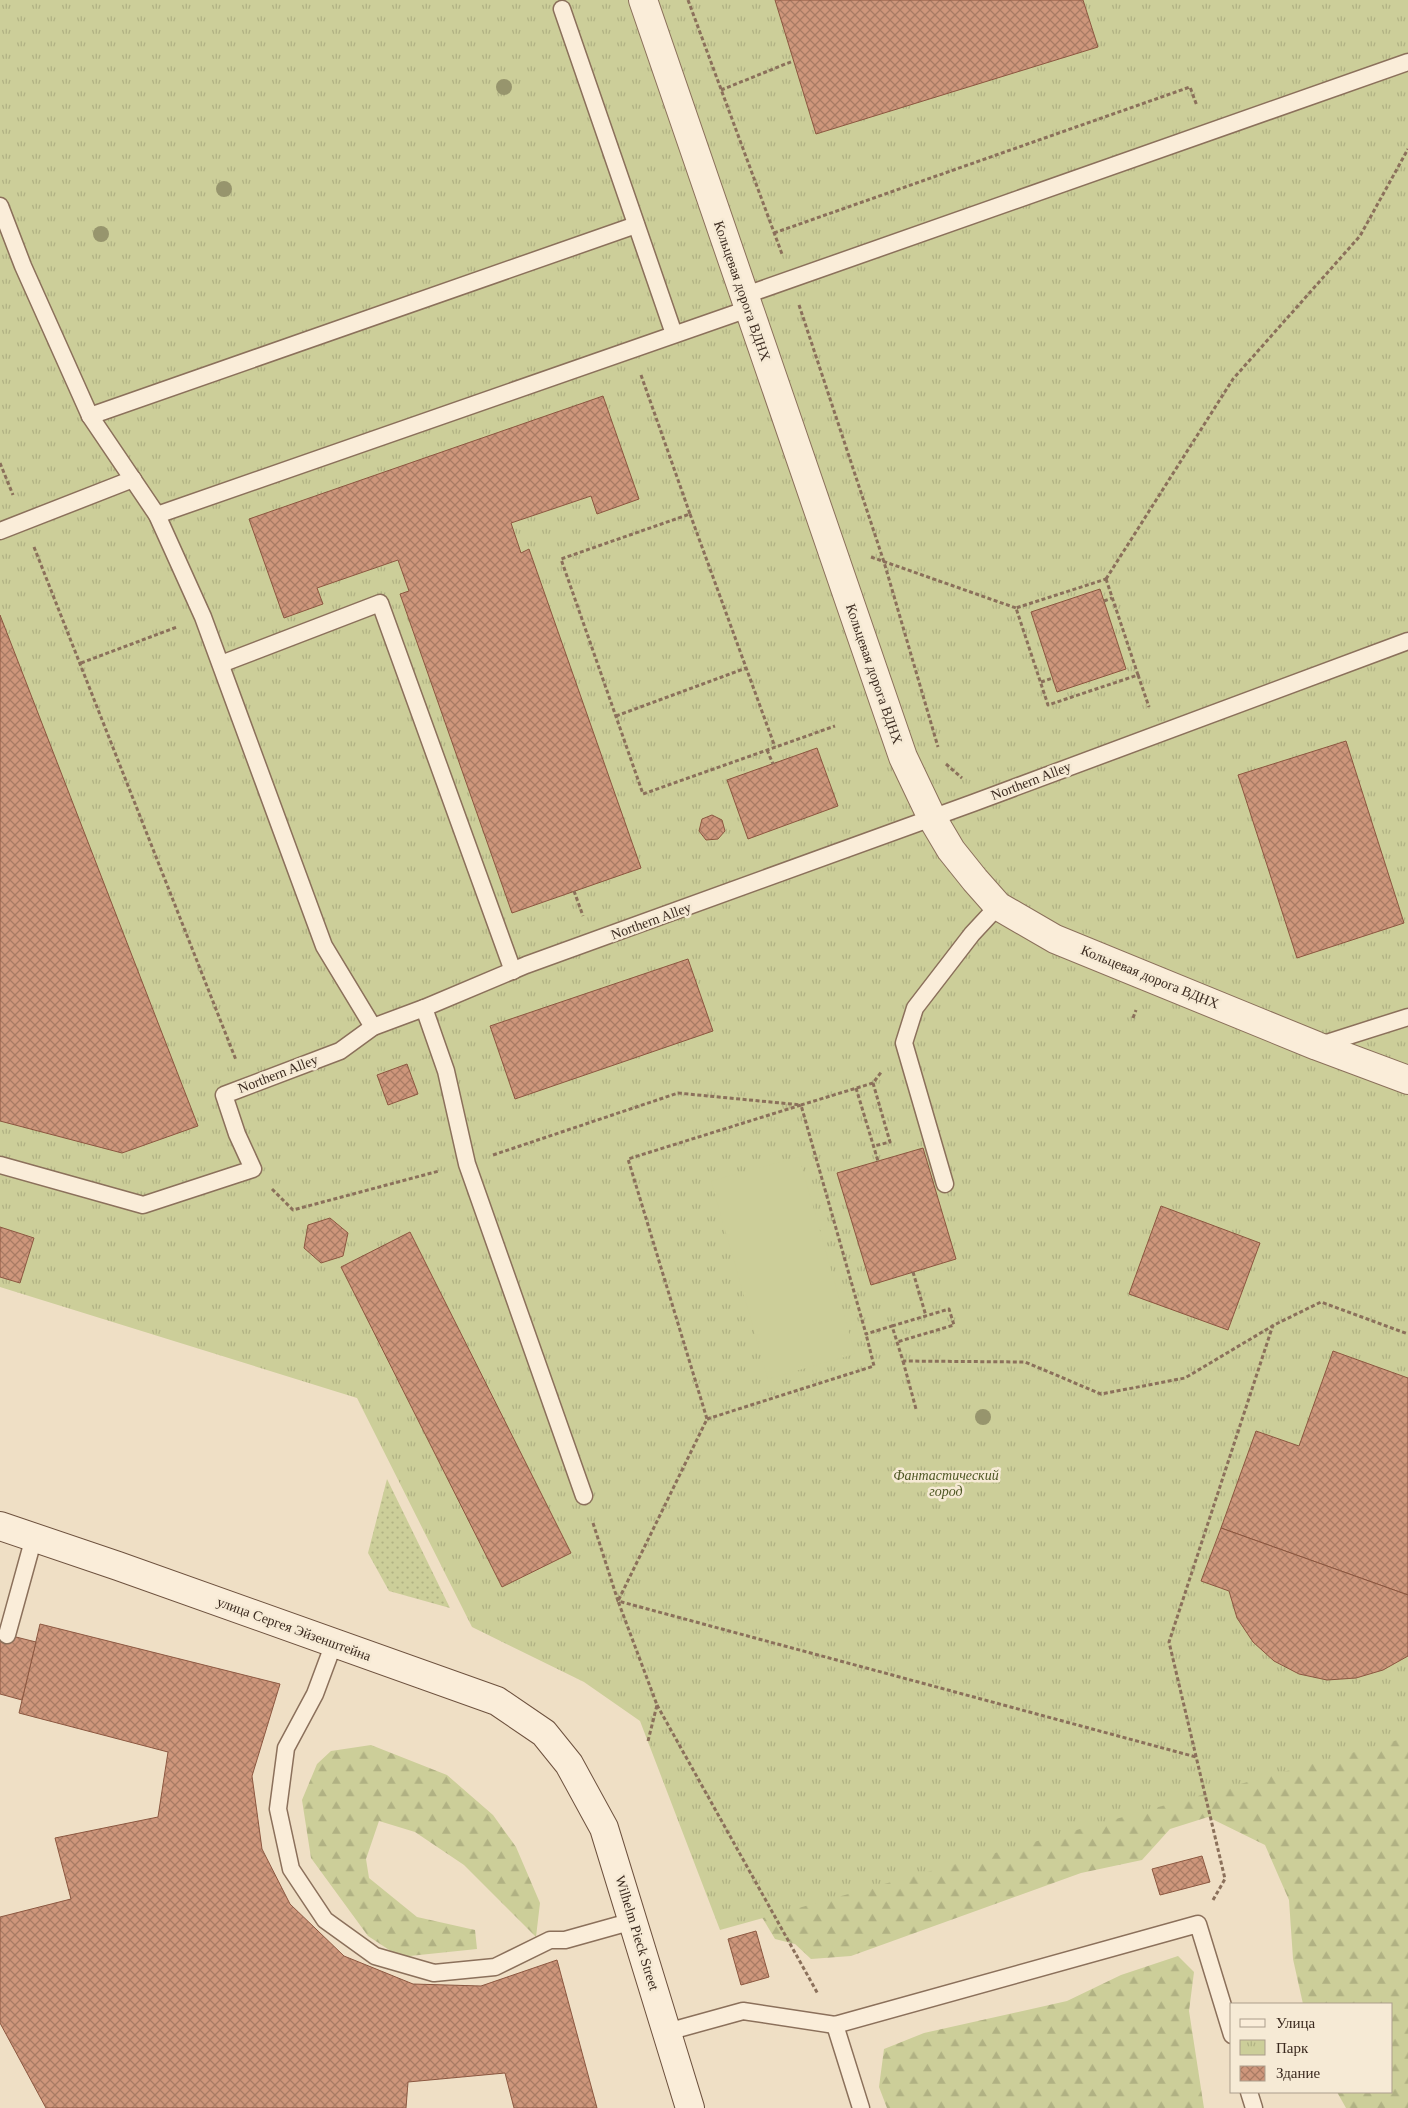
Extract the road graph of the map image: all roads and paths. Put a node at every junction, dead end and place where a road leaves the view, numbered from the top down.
1 (643, 0) edge
2 (688, 0) edge
3 (562, 9) dead end
4 (793, 61) dead end
5 (1408, 62) edge
6 (721, 90) junction
7 (1206, 133) junction
8 (1408, 149) edge
9 (0, 206) edge
10 (636, 225) junction
11 (774, 233) junction
12 (791, 278) junction
13 (745, 302) junction
14 (674, 334) junction
15 (632, 349) junction
16 (90, 416) junction
17 (0, 463) edge
18 (133, 480) junction
19 (690, 514) junction
20 (157, 515) junction
21 (24, 521) junction
22 (0, 530) edge
23 (829, 542) junction
24 (884, 562) junction
25 (1106, 579) junction
26 (1112, 598) junction
27 (1104, 601) dead end
28 (1016, 608) junction
29 (204, 617) junction
30 (1408, 641) edge
31 (81, 663) junction
32 (221, 664) junction
33 (746, 668) junction
34 (1138, 675) junction
35 (1053, 678) dead end
36 (1041, 682) junction
37 (616, 716) junction
38 (835, 726) dead end
39 (1159, 733) junction
40 (775, 747) junction
41 (767, 750) junction
42 (939, 751) dead end
43 (942, 760) dead end
44 (773, 764) dead end
45 (973, 803) junction
46 (932, 818) junction
47 (998, 906) junction
48 (513, 971) junction
49 (424, 1008) junction
50 (1408, 1017) edge
51 (373, 1027) junction
52 (904, 1043) junction
53 (1317, 1046) junction
54 (1408, 1080) edge
55 (873, 1083) junction
56 (246, 1086) junction
57 (856, 1088) junction
58 (801, 1104) junction
59 (874, 1146) junction
60 (878, 1161) dead end
61 (467, 1164) junction
62 (0, 1165) edge
63 (253, 1169) junction
64 (945, 1184) dead end
65 (913, 1272) dead end
66 (926, 1316) junction
67 (1274, 1325) junction
68 (892, 1326) junction
69 (866, 1334) junction
70 (1408, 1334) edge
71 (897, 1342) junction
72 (903, 1361) junction
73 (916, 1409) dead end
74 (707, 1419) junction
75 (584, 1496) joint
76 (0, 1526) edge
77 (34, 1537) junction
78 (618, 1601) junction
79 (7, 1635) dead end
80 (334, 1643) junction
81 (657, 1705) junction
82 (648, 1741) dead end
83 (1196, 1757) junction
84 (569, 1764) joint
85 (633, 1921) junction
86 (1198, 1924) junction
87 (835, 2025) junction
88 (1230, 2028) edge
89 (668, 2032) junction
90 (1249, 2093) edge
91 (690, 2108) edge
92 (861, 2108) edge
93 (1254, 2108) edge

1 - 13 street, Кольцевая дорога ВДНХ
2 - 6 path
3 - 10 lane
4 - 6 path
5 - 7 lane
6 - 11 path
7 - 11 path
7 - 12 lane
8 - 25 path
9 - 16 lane
10 - 14 lane
10 - 16 lane
11 - 12 path
12 - 13 lane
12 - 24 path
13 - 14 lane
13 - 23 street, Кольцевая дорога ВДНХ
14 - 15 lane
15 - 19 path
15 - 20 lane
16 - 18 lane
17 - 21 path
18 - 20 lane
18 - 21 lane
19 - 33 path
19 - 37 path
20 - 29 lane
21 - 22 lane
21 - 31 path
23 - 24 path
23 - 46 street, Кольцевая дорога ВДНХ
24 - 28 path
24 - 42 path
25 - 26 path
25 - 28 path
26 - 27 path
26 - 34 path
28 - 36 path
29 - 31 path
29 - 32 lane
30 - 39 lane, Northern Alley
31 - 56 path
32 - 48 lane
32 - 51 lane
33 - 37 path
33 - 40 path
34 - 36 path
34 - 39 path
35 - 36 path
37 - 41 path
38 - 40 path
39 - 45 lane, Northern Alley
40 - 41 path
41 - 44 path
43 - 45 path
45 - 46 lane, Northern Alley
46 - 47 street, Кольцевая дорога ВДНХ
46 - 48 lane, Northern Alley
47 - 52 lane
47 - 53 street, Кольцевая дорога ВДНХ
48 - 49 lane, Northern Alley
49 - 51 lane, Northern Alley
49 - 61 lane
50 - 53 lane
51 - 56 lane, Northern Alley
52 - 55 path
52 - 64 lane
53 - 54 street, Кольцевая дорога ВДНХ
55 - 57 path
55 - 59 path
56 - 63 lane, Northern Alley
57 - 58 path
57 - 59 path
58 - 61 path
58 - 69 path
58 - 74 path
59 - 60 path
61 - 63 path
61 - 75 lane
62 - 63 lane
65 - 66 path
66 - 68 path
66 - 71 path
67 - 70 path
67 - 72 path
67 - 83 path
68 - 69 path
68 - 71 path
69 - 74 path
71 - 72 path
72 - 73 path
74 - 78 path
75 - 78 path
76 - 77 street, улица Сергея Эйзенштейна
77 - 79 lane
77 - 80 street, улица Сергея Эйзенштейна
78 - 81 path
78 - 83 path
80 - 84 street, улица Сергея Эйзенштейна
80 - 85 lane
81 - 82 path
81 - 87 path
83 - 86 path
84 - 85 street, Wilhelm Pieck Street
85 - 89 street, Wilhelm Pieck Street
86 - 87 lane
86 - 88 lane
87 - 89 lane
87 - 92 lane
89 - 91 street, Wilhelm Pieck Street
90 - 93 lane

